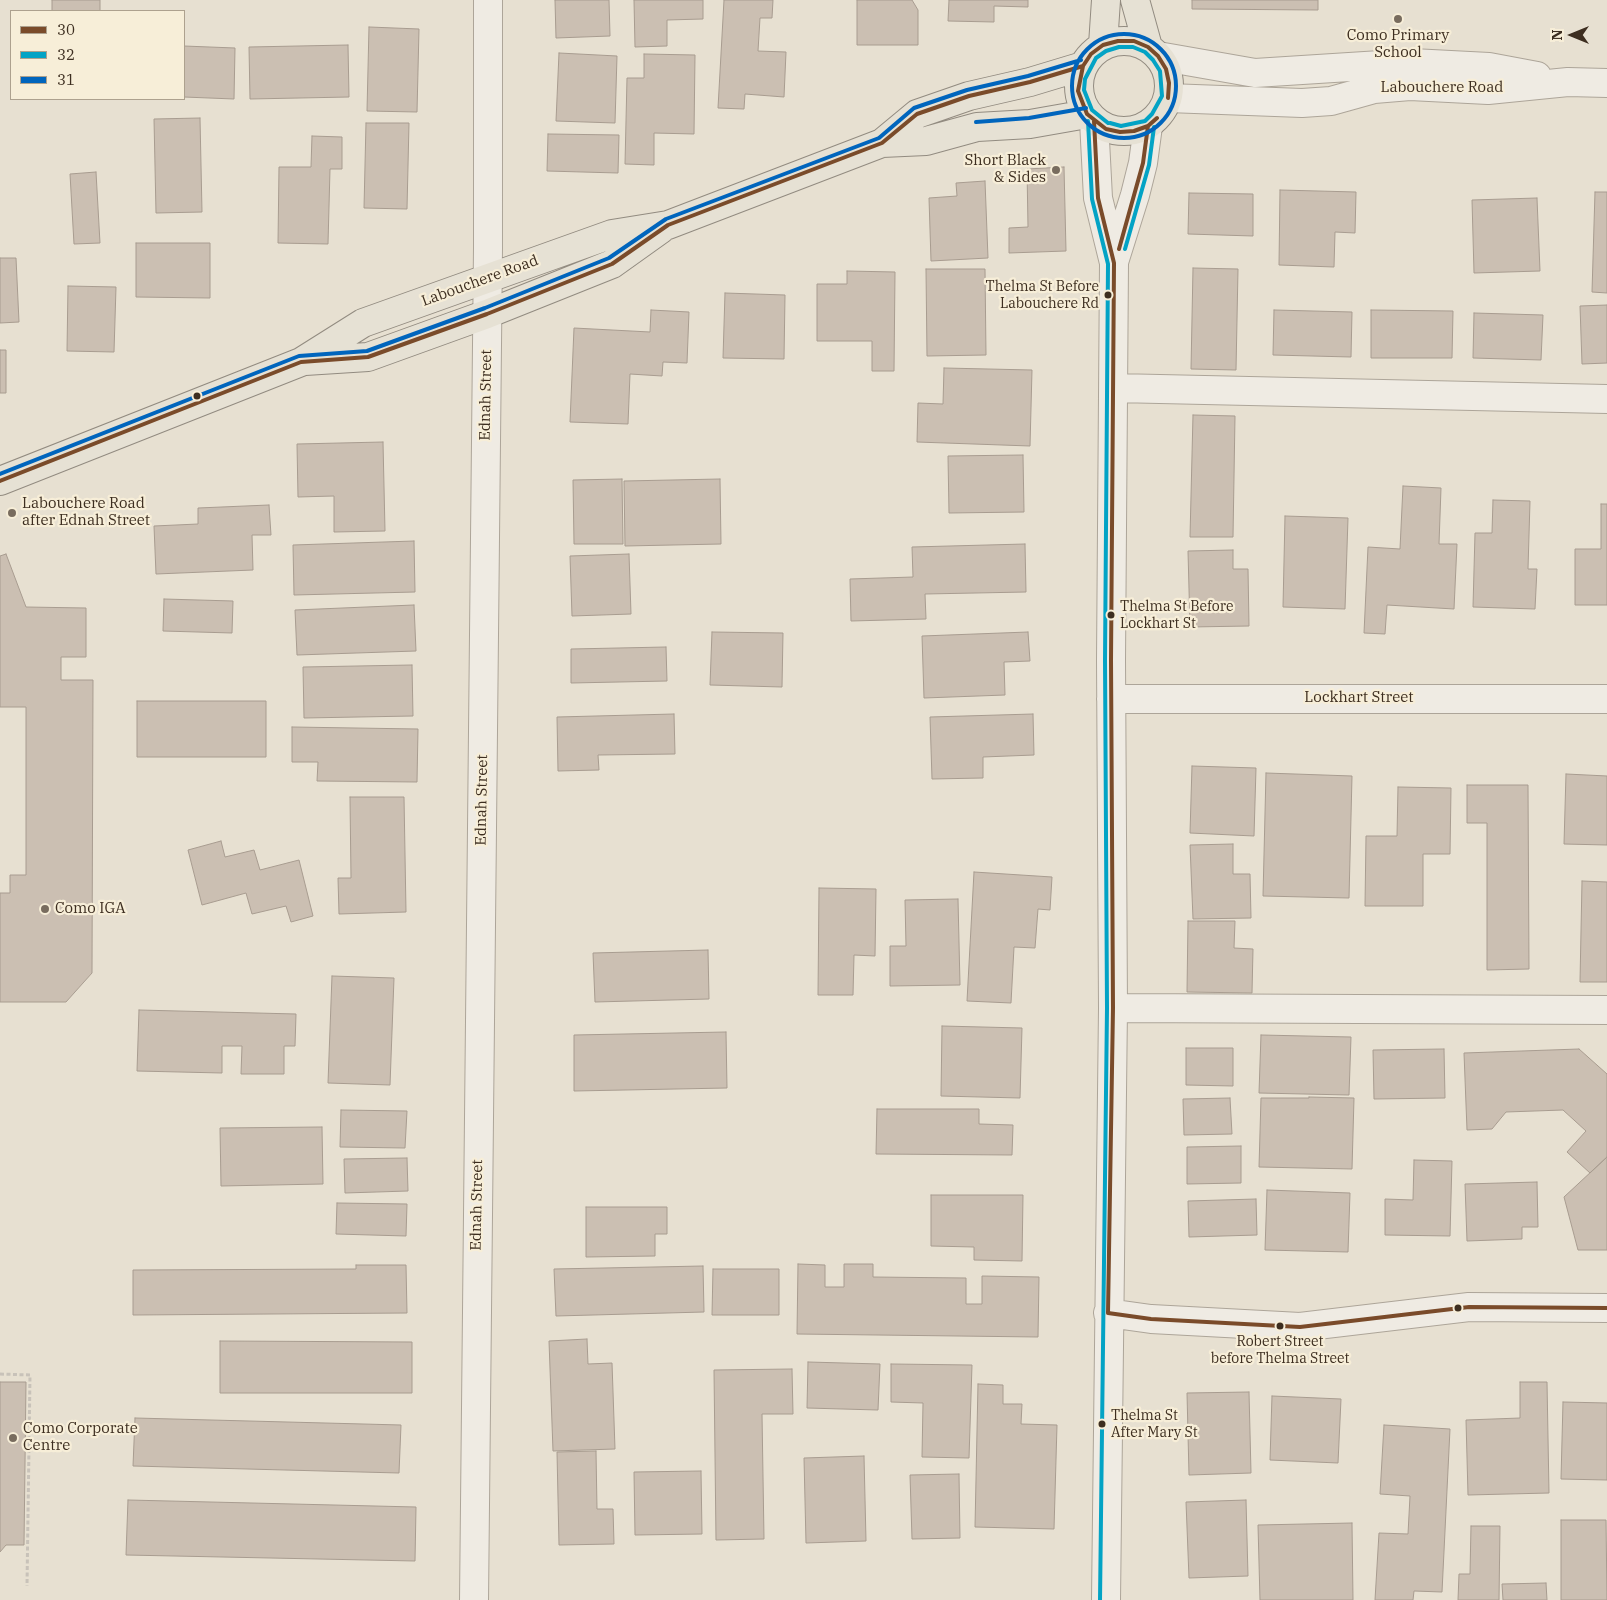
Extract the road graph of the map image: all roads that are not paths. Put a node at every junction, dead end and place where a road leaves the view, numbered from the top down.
1 (488, 0) edge
2 (1106, 0) edge
3 (1135, 0) edge
4 (1103, 45) junction
5 (1153, 52) junction
6 (1083, 66) junction
7 (1568, 82) junction
8 (1607, 83) edge
9 (1168, 98) junction
10 (1091, 118) junction
11 (1148, 126) junction
12 (882, 143) junction
13 (668, 225) junction
14 (1114, 263) junction
15 (487, 278) junction
16 (487, 314) junction
17 (301, 362) junction
18 (1115, 388) junction
19 (1607, 399) edge
20 (0, 481) edge
21 (1111, 699) junction
22 (1607, 699) edge
23 (1113, 1008) junction
24 (1607, 1010) edge
25 (1607, 1308) edge
26 (1108, 1313) junction
27 (474, 1600) edge
28 (1106, 1600) edge

1 - 15 street, Ednah Street
2 - 4 main road
3 - 5 main road
4 - 5 main road
4 - 6 main road
5 - 7 street, Labouchere Road
5 - 9 main road
6 - 10 main road
6 - 12 main road, Labouchere Road
7 - 8 street, Labouchere Road
7 - 9 street, Labouchere Road
9 - 11 main road
10 - 11 main road
10 - 12 main road, Labouchere Road
10 - 14 street
11 - 14 street
12 - 13 main road, Labouchere Road
13 - 15 main road, Labouchere Road
13 - 16 main road, Labouchere Road
14 - 18 street
15 - 16 street, Ednah Street
15 - 17 main road, Labouchere Road
16 - 17 main road, Labouchere Road
16 - 27 street, Ednah Street
17 - 20 main road, Labouchere Road
18 - 19 street
18 - 21 street
21 - 22 street, Lockhart Street
21 - 23 street
23 - 24 street
23 - 26 street
25 - 26 street
26 - 28 street

